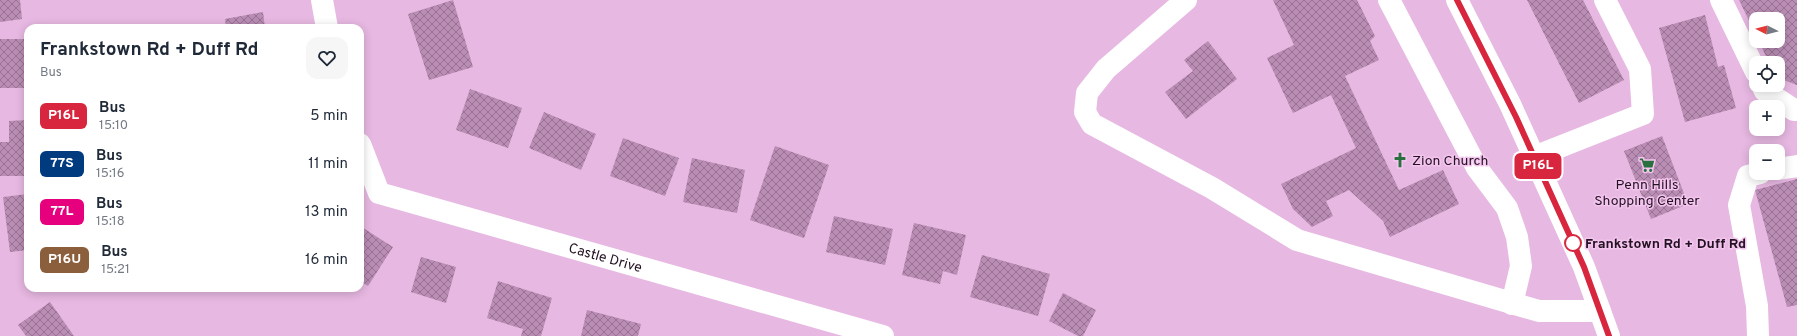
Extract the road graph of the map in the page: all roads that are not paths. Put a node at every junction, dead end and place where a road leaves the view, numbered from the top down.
1 (322, 0) edge
2 (1186, 0) edge
3 (1389, 0) edge
4 (1457, 0) edge
5 (1605, 0) edge
6 (1721, 0) edge
7 (326, 24) edge
8 (1749, 58) edge
9 (1767, 92) edge
10 (1797, 110) edge
11 (364, 154) edge
12 (1534, 157) junction
13 (1797, 166) edge
14 (1785, 168) edge
15 (1749, 176) edge
16 (1512, 304) junction
17 (1600, 311) junction
18 (883, 336) edge
19 (1609, 336) edge
20 (1758, 336) edge

1 - 7 street
2 - 16 street
3 - 16 street
4 - 12 street
5 - 12 street
6 - 8 street
9 - 10 street
11 - 18 street, Castle Drive
12 - 17 street
13 - 14 street
15 - 20 street
16 - 17 street
17 - 19 street

